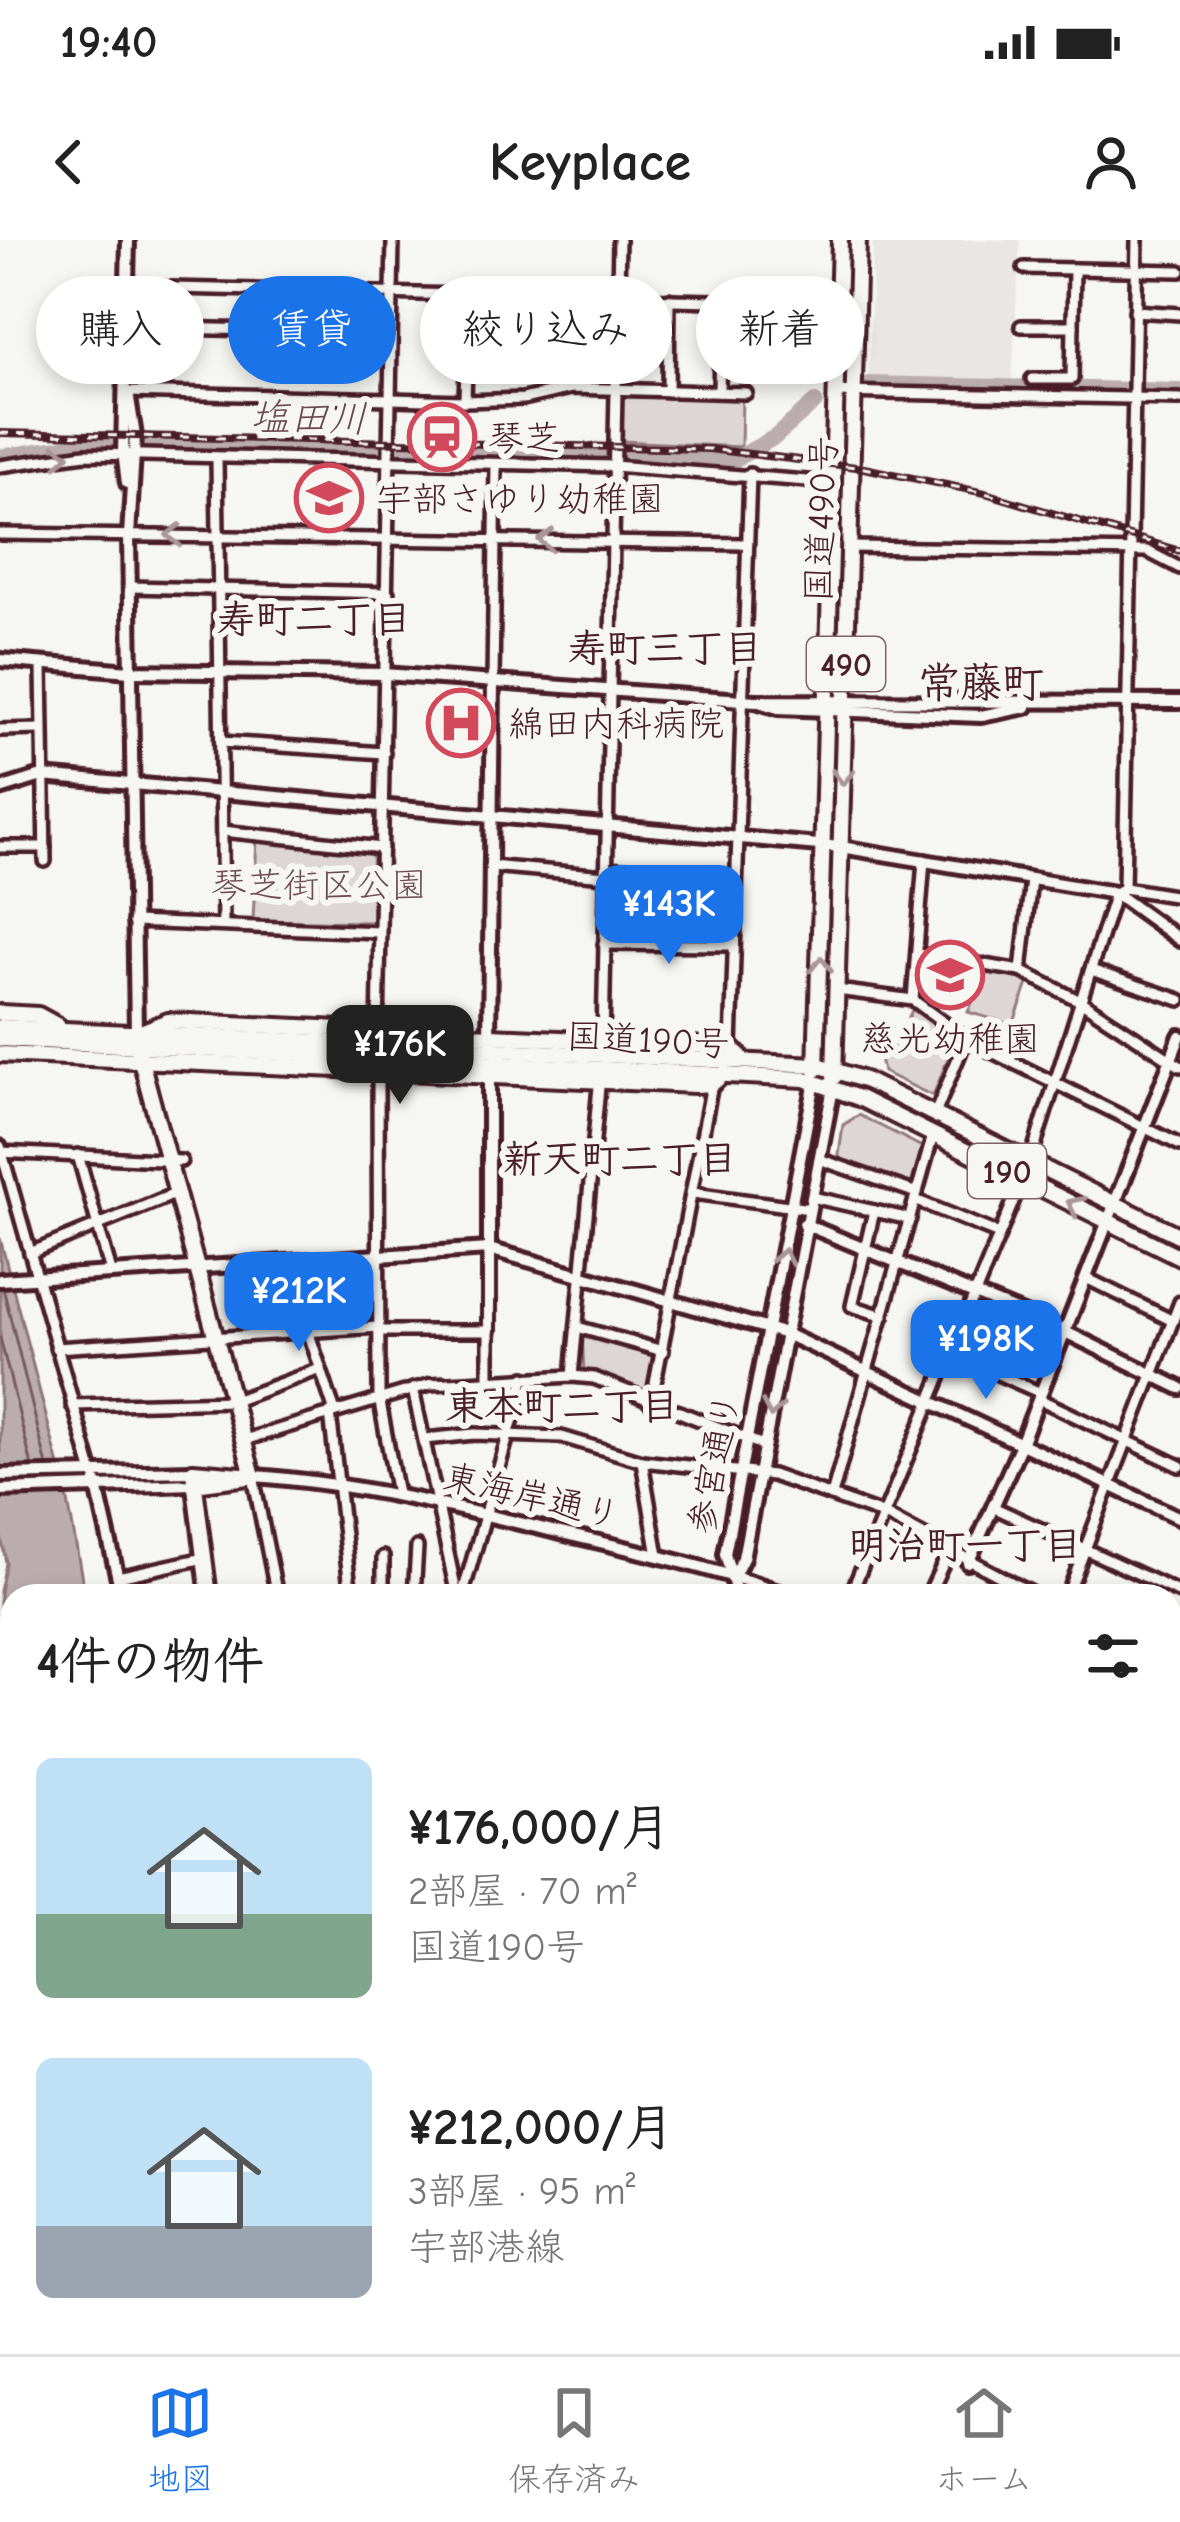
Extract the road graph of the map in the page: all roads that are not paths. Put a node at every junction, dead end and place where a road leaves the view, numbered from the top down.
1 (128, 240) edge
2 (393, 240) edge
3 (619, 240) edge
4 (840, 240) edge
5 (858, 240) edge
6 (1136, 240) edge
7 (1024, 268) dead end
8 (1074, 269) junction
9 (1136, 270) junction
10 (1180, 271) edge
11 (128, 276) edge
12 (392, 276) edge
13 (618, 276) edge
14 (839, 276) edge
15 (1135, 311) junction
16 (1180, 314) edge
17 (1021, 326) dead end
18 (1073, 326) junction
19 (1032, 379) dead end
20 (128, 384) edge
21 (391, 384) edge
22 (465, 384) edge
23 (615, 384) edge
24 (668, 384) edge
25 (718, 384) edge
26 (836, 384) edge
27 (615, 388) junction
28 (668, 391) junction
29 (128, 392) junction
30 (718, 392) junction
31 (836, 392) junction
32 (1133, 392) junction
33 (853, 393) junction
34 (746, 394) dead end
35 (1180, 399) edge
36 (391, 400) junction
37 (465, 401) junction
38 (129, 449) junction
39 (217, 458) junction
40 (388, 460) junction
41 (613, 460) junction
42 (496, 464) junction
43 (0, 466) edge
44 (750, 474) junction
45 (833, 482) junction
46 (0, 534) edge
47 (218, 535) junction
48 (129, 536) junction
49 (387, 537) junction
50 (497, 539) junction
51 (611, 542) junction
52 (746, 544) junction
53 (849, 547) junction
54 (1130, 553) junction
55 (1180, 568) edge
56 (219, 586) junction
57 (129, 587) junction
58 (388, 592) junction
59 (0, 660) edge
60 (42, 665) junction
61 (130, 670) junction
62 (219, 672) junction
63 (384, 674) junction
64 (493, 682) junction
65 (609, 690) junction
66 (742, 700) junction
67 (1126, 701) junction
68 (1180, 702) edge
69 (828, 705) junction
70 (845, 705) junction
71 (42, 729) junction
72 (0, 730) edge
73 (221, 742) junction
74 (384, 753) junction
75 (42, 776) junction
76 (132, 784) junction
77 (0, 789) edge
78 (221, 791) junction
79 (382, 805) junction
80 (490, 814) junction
81 (607, 827) junction
82 (222, 831) junction
83 (737, 837) junction
84 (832, 846) junction
85 (0, 847) edge
86 (45, 847) junction
87 (382, 848) junction
88 (924, 860) junction
89 (45, 861) dead end
90 (490, 866) junction
91 (606, 872) junction
92 (736, 878) junction
93 (1031, 879) junction
94 (1120, 891) junction
95 (1180, 897) edge
96 (134, 922) junction
97 (224, 925) junction
98 (379, 932) junction
99 (1180, 940) edge
100 (604, 944) junction
101 (734, 945) junction
102 (917, 954) junction
103 (1090, 970) junction
104 (1021, 971) junction
105 (837, 990) junction
106 (913, 1000) junction
107 (1081, 1000) junction
108 (1180, 1000) edge
109 (0, 1013) edge
110 (0, 1027) edge
111 (64, 1030) junction
112 (1180, 1036) edge
113 (0, 1039) edge
114 (966, 1039) junction
115 (138, 1046) junction
116 (378, 1050) junction
117 (730, 1053) junction
118 (0, 1054) edge
119 (489, 1056) junction
120 (601, 1061) junction
121 (1175, 1064) edge
122 (818, 1065) junction
123 (834, 1069) junction
124 (708, 1078) junction
125 (814, 1081) junction
126 (1054, 1083) junction
127 (833, 1088) junction
128 (935, 1114) junction
129 (1144, 1127) junction
130 (933, 1135) junction
131 (1180, 1145) edge
132 (1, 1150) edge
133 (78, 1155) junction
134 (819, 1159) junction
135 (174, 1161) junction
136 (1030, 1161) junction
137 (1022, 1179) junction
138 (177, 1193) junction
139 (692, 1193) junction
140 (916, 1197) junction
141 (811, 1203) junction
142 (1115, 1204) junction
143 (874, 1211) junction
144 (791, 1212) junction
145 (910, 1220) junction
146 (1109, 1221) junction
147 (98, 1224) junction
148 (808, 1226) junction
149 (999, 1234) junction
150 (1180, 1236) edge
151 (863, 1248) junction
152 (489, 1249) junction
153 (30, 1253) junction
154 (378, 1255) junction
155 (1180, 1257) edge
156 (898, 1261) junction
157 (197, 1267) junction
158 (111, 1272) junction
159 (582, 1274) junction
160 (36, 1278) junction
161 (1085, 1278) junction
162 (0, 1280) edge
163 (974, 1293) junction
164 (673, 1300) junction
165 (1180, 1302) edge
166 (883, 1316) junction
167 (1172, 1321) junction
168 (577, 1327) junction
169 (769, 1328) junction
170 (379, 1329) junction
171 (308, 1331) junction
172 (489, 1331) junction
173 (1065, 1332) junction
174 (786, 1334) junction
175 (217, 1336) junction
176 (56, 1348) junction
177 (663, 1352) junction
178 (950, 1353) junction
179 (320, 1369) junction
180 (867, 1372) junction
181 (1152, 1375) junction
182 (488, 1376) junction
183 (572, 1376) junction
184 (525, 1377) junction
185 (1180, 1388) edge
186 (413, 1389) junction
187 (1040, 1396) junction
188 (379, 1397) junction
189 (234, 1401) junction
190 (931, 1402) junction
191 (651, 1404) junction
192 (72, 1405) junction
193 (332, 1411) junction
194 (509, 1435) junction
195 (425, 1439) junction
196 (244, 1440) junction
197 (1127, 1440) junction
198 (748, 1442) junction
199 (1022, 1444) junction
200 (765, 1446) junction
201 (642, 1462) junction
202 (1180, 1466) edge
203 (742, 1470) junction
204 (759, 1473) junction
205 (93, 1474) junction
206 (0, 1475) edge
207 (253, 1476) junction
208 (194, 1477) junction
209 (340, 1482) junction
210 (1110, 1485) junction
211 (98, 1487) junction
212 (0, 1490) edge
213 (397, 1494) junction
214 (832, 1495) junction
215 (441, 1504) junction
216 (993, 1507) junction
217 (486, 1514) junction
218 (885, 1515) junction
219 (1180, 1518) edge
220 (417, 1547) dead end
221 (1084, 1549) junction
222 (949, 1551) junction
223 (658, 1556) junction
224 (383, 1557) dead end
225 (204, 1558) junction
226 (968, 1563) junction
227 (734, 1576) junction
228 (118, 1577) junction
229 (119, 1584) edge
230 (207, 1584) edge
231 (275, 1584) edge
232 (350, 1584) edge
233 (383, 1584) edge
234 (415, 1584) edge
235 (457, 1584) edge
236 (463, 1584) edge
237 (735, 1584) edge
238 (758, 1584) edge
239 (855, 1584) edge
240 (934, 1584) edge
241 (1012, 1584) edge
242 (1071, 1584) edge
243 (1160, 1584) edge

1 - 11 street
2 - 12 street
3 - 13 street
4 - 14 main road, 国道490号 / 490
5 - 33 main road, 国道490号 / 490
6 - 9 street
7 - 8 street
8 - 9 street
8 - 18 street
9 - 10 street
9 - 15 street
15 - 16 street
15 - 32 street
17 - 18 street
18 - 19 street
20 - 29 street
21 - 36 street
22 - 37 street
23 - 27 street
24 - 28 street
25 - 30 street
26 - 31 main road, 国道490号 / 490
27 - 28 street
27 - 37 street
27 - 41 street
28 - 30 street
29 - 36 street
29 - 38 street
30 - 34 street
31 - 33 street
31 - 45 main road, 国道490号 / 490
32 - 33 street
32 - 35 street
32 - 54 street
33 - 53 main road, 国道490号 / 490
36 - 37 street
36 - 40 street
38 - 39 street
43 -> 38 street
38 - 48 street
39 - 40 street
39 - 47 street
40 - 42 street
40 - 49 street
41 - 42 street
41 - 44 street
41 - 51 street
42 - 50 street
44 - 45 street
44 - 52 street
45 - 69 main road, 国道490号 / 490
46 - 48 street
47 -> 48 street
47 - 49 street
47 - 56 street
48 - 57 street
49 - 50 street
49 - 58 street
51 -> 50 street
50 - 64 street
51 - 52 street
51 - 65 street
52 - 66 street
53 - 54 street
53 - 70 main road, 国道490号 / 490
54 - 55 street
54 - 67 street
56 - 57 street
56 - 58 street
56 - 62 street
57 - 61 street
58 - 63 street
59 - 60 street
60 - 61 street
60 - 71 street
61 - 62 street
61 - 76 street
62 - 63 street
62 - 73 street
63 - 64 street
63 - 74 street
64 - 65 street
64 - 80 street
65 - 66 street
65 - 81 street
66 - 69 street
66 - 83 street
67 - 68 street
67 - 70 street
67 - 94 street
69 - 70 street
69 - 84 main road, 国道490号 / 490
70 -> 84 main road, 国道490号 / 490
71 - 72 street
71 - 75 street
73 - 74 street
73 - 78 street
74 - 79 street
75 - 76 street
75 - 77 street
75 - 86 street
76 - 78 street
76 - 96 street
78 - 79 street
78 - 82 street
79 - 80 street
79 - 87 street
80 - 81 street
80 - 90 street
81 - 83 street
81 - 91 street
82 - 87 street
82 - 97 street
83 - 84 street
83 - 92 street
84 - 88 street
84 - 105 main road, 国道490号 / 490
122 -> 84 main road, 国道490号 / 490
85 - 86 street
86 - 89 street
87 - 98 street
88 - 93 street
88 - 102 street
90 - 91 street
90 - 119 street
91 - 92 street
91 - 100 street
92 - 101 street
93 - 94 street
93 - 104 street
94 - 95 street
94 - 99 street
94 - 103 street
96 - 97 street
96 - 115 street
97 - 98 street
98 - 116 street
100 - 101 street
100 - 120 street
101 - 117 street
102 - 104 street
102 - 106 street
103 - 107 street
103 - 108 street
104 - 107 street
105 - 106 street
105 - 123 main road, 国道490号 / 490
106 - 114 street
107 - 121 street
107 - 126 street
109 - 111 main road
110 - 111 main road, 国道190号 / 190
111 - 115 main road, 国道190号 / 190
112 - 121 street
113 - 115 main road, 国道190号 / 190
114 - 126 street
114 - 128 street
115 - 116 main road, 国道190号 / 190
115 - 116 main road
115 - 118 main road
115 - 135 main road
116 - 119 main road, 国道190号 / 190
116 - 119 main road
116 - 154 street
117 - 120 main road, 国道190号 / 190
117 - 122 main road, 国道190号 / 190
119 - 120 main road, 国道190号 / 190
119 - 120 main road
119 - 152 street
120 - 124 main road, 国道190号 / 190
120 - 159 street
121 - 129 street
122 - 123 main road, 国道190号 / 190
122 - 125 main road, 国道490号 / 490
123 - 127 main road, 国道490号 / 490
123 - 128 main road, 国道190号 / 190
124 - 125 main road, 国道190号 / 190
124 - 139 street
125 - 127 main road, 国道190号 / 190
125 - 144 street, 参宮通り
126 - 129 street
126 - 136 street
127 - 130 main road, 国道190号 / 190
127 - 134 street, 参宮通り
128 - 136 main road, 国道190号 / 190
129 - 131 street
129 - 142 street
130 - 137 main road, 国道190号 / 190
130 - 140 street
132 - 133 street
132 - 153 street
133 - 135 street
133 - 147 street
134 - 140 street
134 - 141 street, 参宮通り
135 - 138 main road
136 - 137 street
136 - 142 main road, 国道190号 / 190
146 -> 137 main road, 国道190号 / 190
137 - 149 street
138 - 147 street
138 - 157 main road
139 - 144 street
139 - 164 street
140 - 145 street
140 - 149 street
141 - 143 street
141 - 144 street
141 - 148 street, 参宮通り
142 - 146 street
142 - 150 main road, 国道190号 / 190
143 - 145 street
143 - 151 street
144 - 148 street
169 -> 144 street, 参宮通り
145 - 156 street
146 - 155 main road, 国道190号 / 190
146 - 161 street
147 - 153 street
147 - 158 street
148 - 151 street
148 - 174 street, 参宮通り
149 - 163 street
151 - 156 street
151 - 166 street
152 - 154 street
152 - 159 street
152 - 172 street
153 - 160 street
154 - 157 street
154 - 170 street
156 - 163 street
156 - 166 street
157 - 158 street
157 - 175 main road
158 - 160 street
159 - 164 street
159 - 168 street
160 - 162 street
160 - 176 street
161 - 167 street
161 - 173 street
163 - 173 street
163 - 178 street
164 - 169 street
164 - 177 street
165 - 167 street
166 - 180 street
167 - 181 street
168 - 177 street
168 - 183 street
169 - 174 street
169 - 198 street, 参宮通り
170 - 171 street
170 - 172 street
170 - 188 street
171 - 175 street
171 - 179 street
172 - 182 street
173 - 181 street
173 - 187 street
174 - 180 street
174 -> 200 street, 参宮通り
175 - 176 street
175 - 189 main road
176 - 192 street
177 - 191 street
178 - 187 street
178 - 190 street
179 - 189 street
179 - 193 street
180 - 190 street
180 - 214 street
181 - 185 street
181 - 197 street
182 - 184 street
182 - 186 street
183 - 184 street
183 - 191 street
184 - 194 street
186 - 188 street
186 - 195 street
187 - 197 street
187 - 199 street
188 - 193 street
188 - 213 street
189 - 192 street
189 - 196 main road
190 - 199 street
190 - 218 street
191 - 198 street
192 - 205 street
193 - 196 street
193 - 209 street
194 - 195 street
194 - 201 street
194 - 217 street
195 - 215 street
196 - 207 main road
197 - 202 street
197 - 210 street
198 - 200 street
198 - 203 street, 参宮通り
199 - 210 street
199 - 216 street
200 - 204 street, 参宮通り
201 - 203 street
201 - 223 street
203 - 204 street
203 - 227 street, 参宮通り
204 - 214 street
204 - 227 street, 参宮通り
205 - 206 street
205 - 208 street
205 - 211 street
207 - 208 main road
207 - 209 street, 東海岸通り
207 - 231 street
208 - 211 street
208 - 225 main road
209 - 213 street, 東海岸通り
209 - 232 street
210 - 219 street
210 - 221 street
211 - 212 street
211 - 228 street
213 - 215 street, 東海岸通り
214 - 218 street
215 - 217 street, 東海岸通り
215 - 235 street
216 - 221 street
216 - 226 street
217 - 223 street, 東海岸通り
217 - 236 street
218 - 222 street
218 - 239 street
220 - 234 street
221 - 242 street
221 - 243 street
222 - 226 street
222 - 240 street
223 - 227 street, 東海岸通り
224 - 233 street
225 - 228 street
225 - 230 main road
226 - 241 street
227 - 237 street
227 - 238 street, 東海岸通り
228 - 229 street

